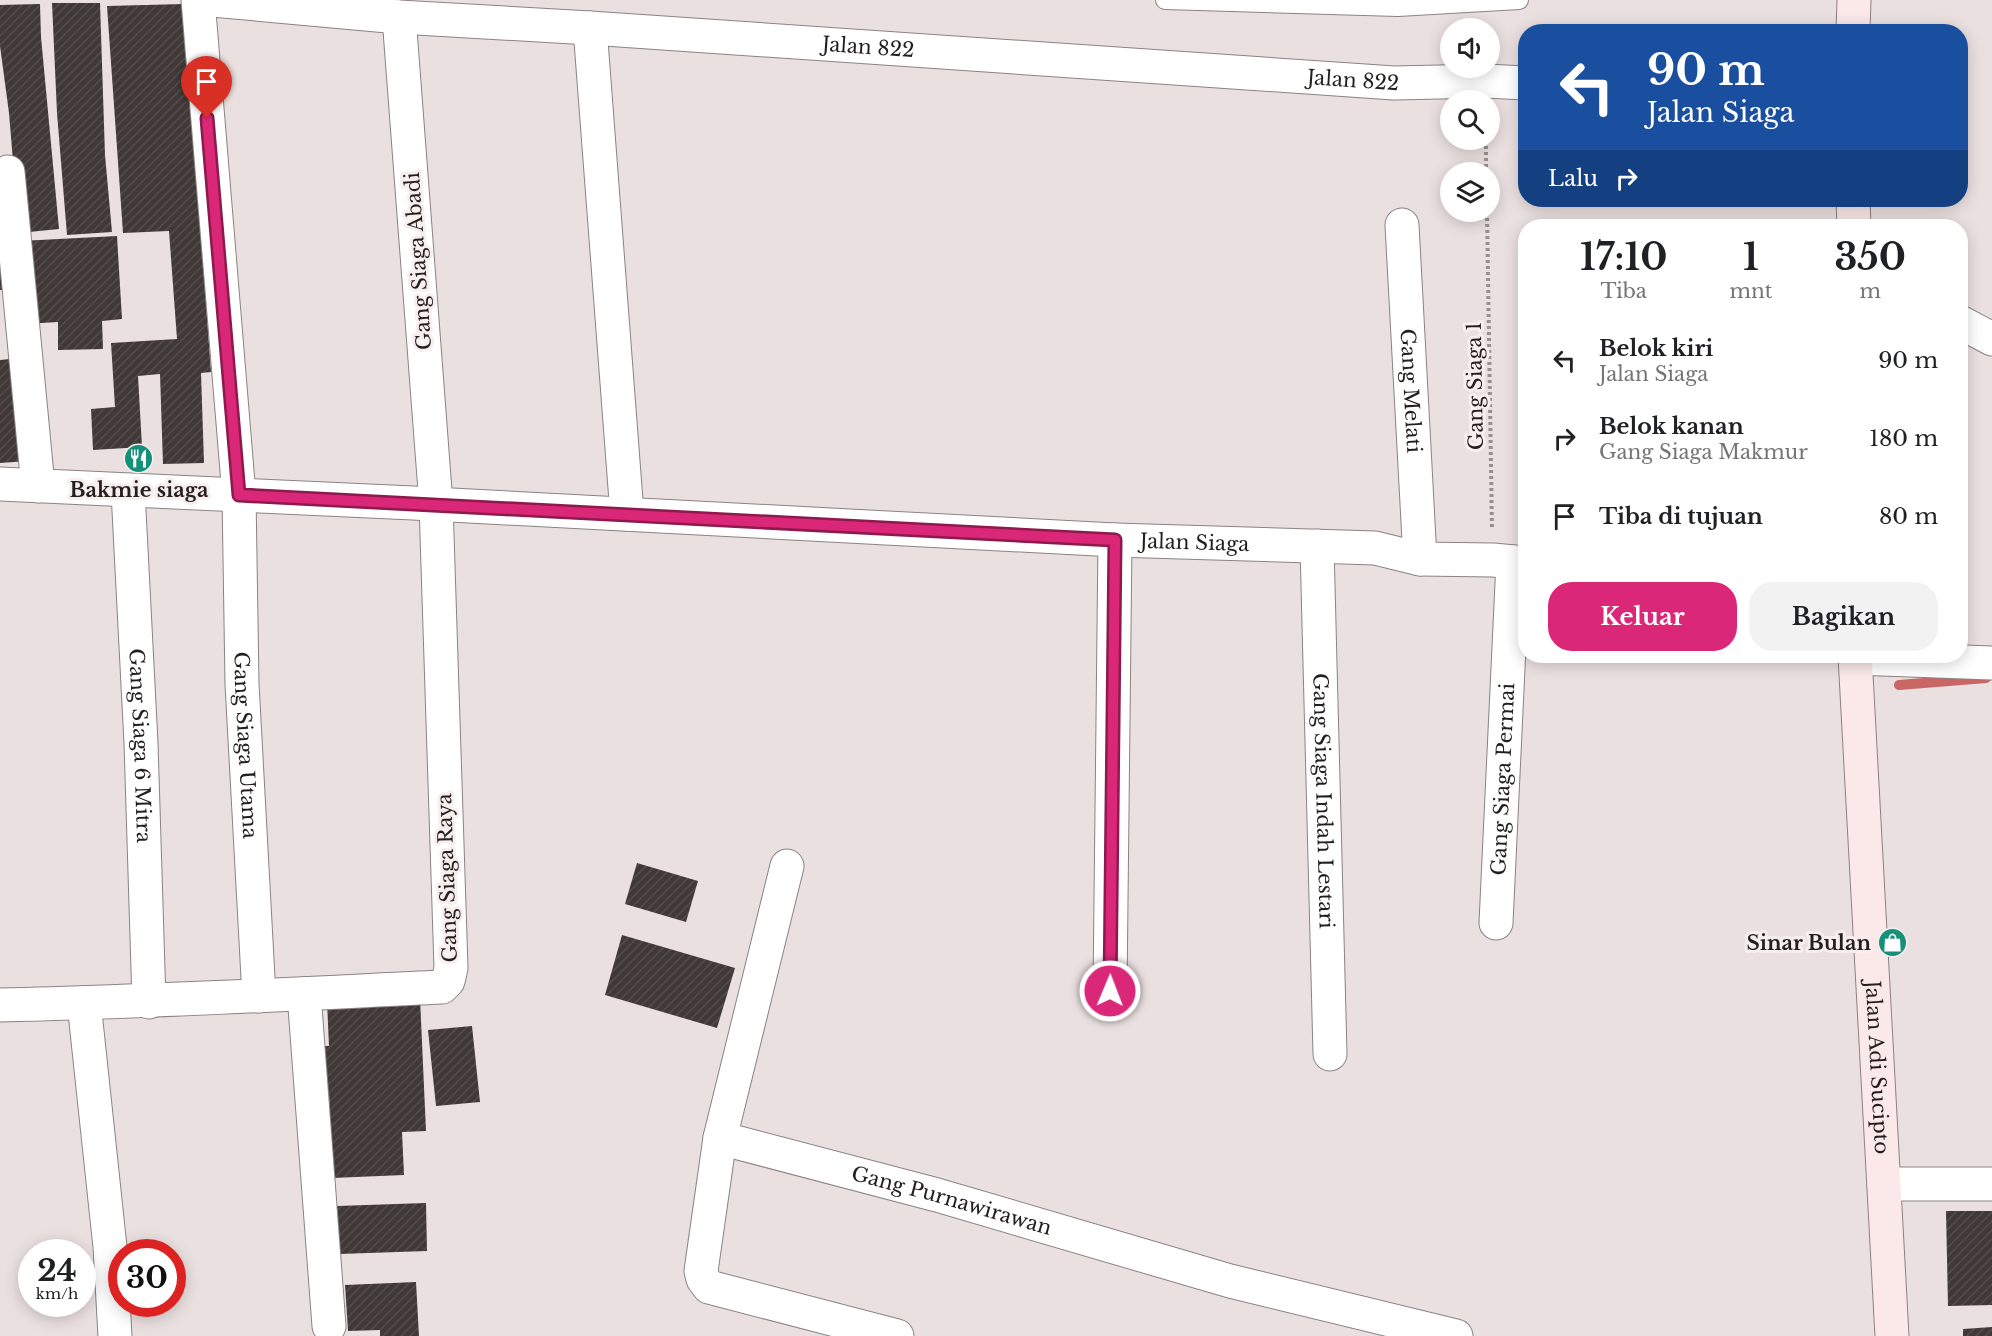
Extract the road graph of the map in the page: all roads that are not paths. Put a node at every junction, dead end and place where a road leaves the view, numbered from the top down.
1 (198, 0) edge
2 (212, 0) edge
3 (1165, 0) edge
4 (1520, 0) edge
5 (1854, 0) edge
6 (399, 17) junction
7 (1853, 24) edge
8 (590, 28) junction
9 (1518, 83) edge
10 (8, 172) dead end
11 (1402, 225) dead end
12 (1968, 326) edge
13 (1992, 339) edge
14 (0, 484) edge
15 (38, 486) junction
16 (128, 491) junction
17 (239, 495) junction
18 (436, 504) junction
19 (627, 514) junction
20 (1115, 540) junction
21 (1317, 546) junction
22 (1420, 559) junction
23 (1510, 562) edge
24 (1968, 662) edge
25 (1855, 663) edge
26 (1992, 663) edge
27 (788, 866) dead end
28 (1496, 923) dead end
29 (1110, 991) dead end
30 (304, 994) junction
31 (259, 996) junction
32 (148, 1002) junction
33 (84, 1003) junction
34 (0, 1005) edge
35 (1330, 1054) dead end
36 (720, 1138) junction
37 (1884, 1184) junction
38 (1992, 1185) edge
39 (329, 1326) dead end
40 (115, 1336) edge
41 (897, 1336) edge
42 (1456, 1336) edge
43 (1892, 1336) edge

1 - 17 street, Gang Siaga Utama
2 - 6 street, Jalan 822
3 - 4 lane
5 - 7 main road
6 - 8 street, Jalan 822
6 - 18 street, Gang Siaga Abadi
8 - 9 street, Jalan 822
8 - 19 street
10 - 15 street
11 - 22 street, Gang Melati
12 - 13 street
14 - 15 street, Jalan Siaga
15 - 16 street, Jalan Siaga
16 - 17 street, Jalan Siaga
16 - 32 street, Gang Siaga 6 Mitra
17 - 18 street, Jalan Siaga
17 - 31 street, Gang Siaga Utama
18 - 19 street, Jalan Siaga
18 - 30 street, Gang Siaga Raya
19 - 20 street, Jalan Siaga
20 - 21 street, Jalan Siaga
20 - 29 street
21 - 22 street, Jalan Siaga
21 - 35 street, Gang Siaga Indah Lestari
22 - 23 street, Jalan Siaga
23 - 28 street, Gang Siaga Permai
24 - 26 street
25 - 37 main road, Jalan Adi Sucipto
27 - 36 street
30 - 31 street, Gang Siaga Raya
30 - 39 street
31 - 32 street, Gang Siaga Raya
32 - 33 street, Gang Siaga Raya
33 - 34 street, Gang Siaga Raya
33 - 40 street
36 - 41 street
36 - 42 street, Gang Purnawirawan
37 - 38 street
37 - 43 main road, Jalan Adi Sucipto

